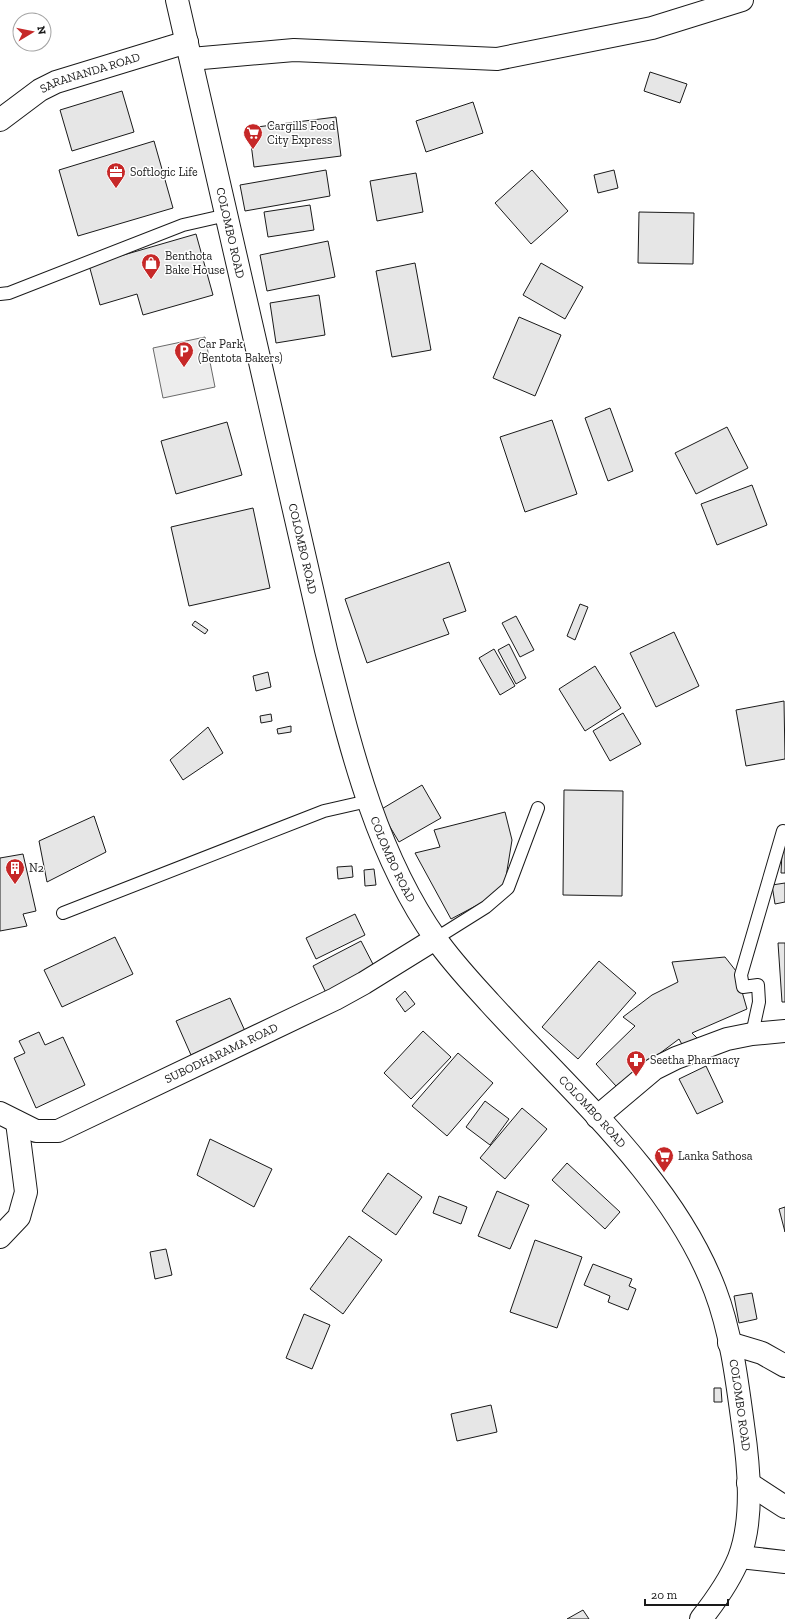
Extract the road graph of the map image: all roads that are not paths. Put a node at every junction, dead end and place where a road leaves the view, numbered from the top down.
1 (177, 0) edge
2 (742, 0) edge
3 (189, 50) junction
4 (0, 120) edge
5 (227, 215) junction
6 (0, 294) edge
7 (368, 801) junction
8 (538, 808) dead end
9 (783, 831) dead end
10 (63, 913) dead end
11 (435, 939) junction
12 (785, 1031) edge
13 (752, 1034) junction
14 (8, 1117) edge
15 (597, 1117) junction
16 (0, 1237) edge
17 (729, 1343) junction
18 (785, 1366) edge
19 (748, 1483) junction
20 (785, 1507) edge
21 (740, 1557) junction
22 (785, 1562) edge
23 (701, 1619) edge

1 - 3 main road, COLOMBO ROAD
2 - 3 main road, SARANANDA ROAD
3 - 4 main road, SARANANDA ROAD
3 - 5 main road, COLOMBO ROAD
5 - 6 lane
5 - 7 main road, COLOMBO ROAD
7 - 10 lane
7 - 11 main road, COLOMBO ROAD
8 - 11 lane
9 - 13 lane
11 - 14 main road, SUBODHARAMA ROAD
11 - 15 main road, COLOMBO ROAD
12 - 13 main road
13 - 15 main road
14 - 16 main road
15 - 17 main road, COLOMBO ROAD
17 - 18 main road
17 - 19 main road, COLOMBO ROAD
19 - 20 main road
19 - 21 main road, COLOMBO ROAD
21 - 22 main road
21 - 23 main road, COLOMBO ROAD

